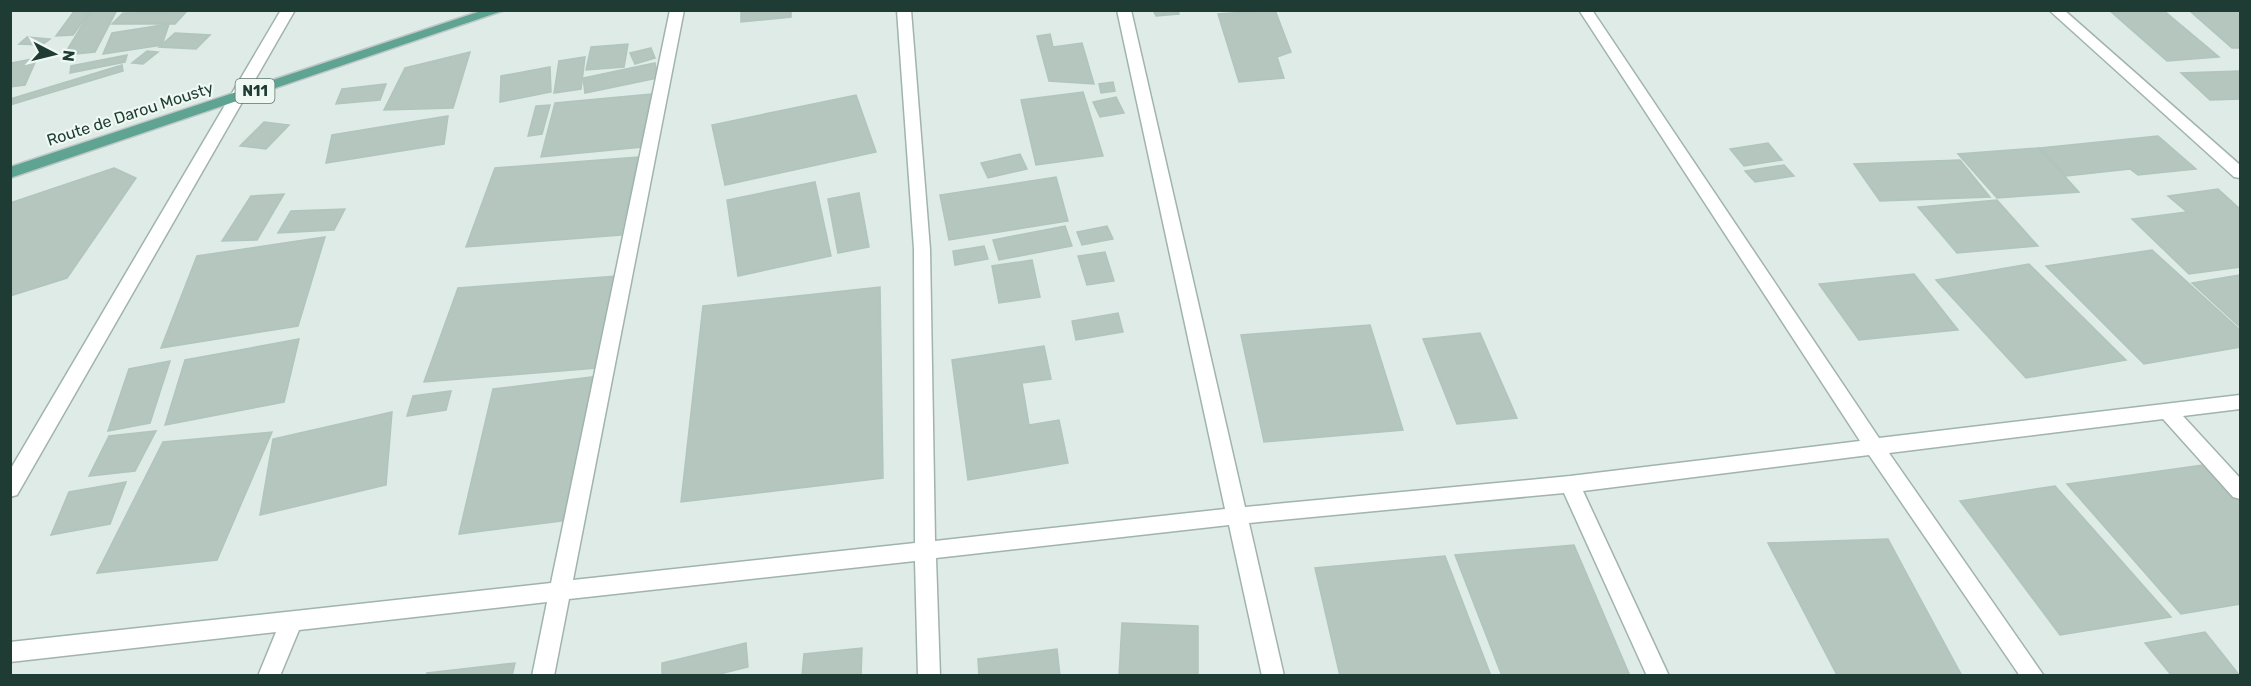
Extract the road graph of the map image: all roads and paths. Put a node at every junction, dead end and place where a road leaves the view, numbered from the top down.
1 (288, 10) edge
2 (499, 10) edge
3 (677, 10) edge
4 (904, 10) edge
5 (1124, 10) edge
6 (1585, 10) edge
7 (2055, 10) edge
8 (239, 96) junction
9 (10, 173) edge
10 (2241, 173) edge
11 (2241, 402) edge
12 (2166, 411) junction
13 (1875, 448) junction
14 (1570, 484) junction
15 (10, 489) edge
16 (2241, 491) edge
17 (1237, 516) junction
18 (925, 550) junction
19 (560, 591) junction
20 (292, 621) junction
21 (10, 652) edge
22 (269, 675) edge
23 (543, 675) edge
24 (929, 675) edge
25 (1274, 675) edge
26 (1658, 675) edge
27 (2033, 675) edge

1 - 8 street
2 - 8 main road, Route de Darou Mousty / N11
3 - 19 street
4 - 18 street
5 - 17 street
6 - 13 street
7 - 10 street
8 - 9 main road, Route de Darou Mousty / N11
8 - 15 street
11 - 12 street
12 - 13 street
12 - 16 street
13 - 14 street
13 - 27 street
14 - 17 street
14 - 26 street
17 - 18 street
17 - 25 street
18 - 19 street
18 - 24 street
19 - 20 street
19 - 23 street
20 - 21 street
20 - 22 street

